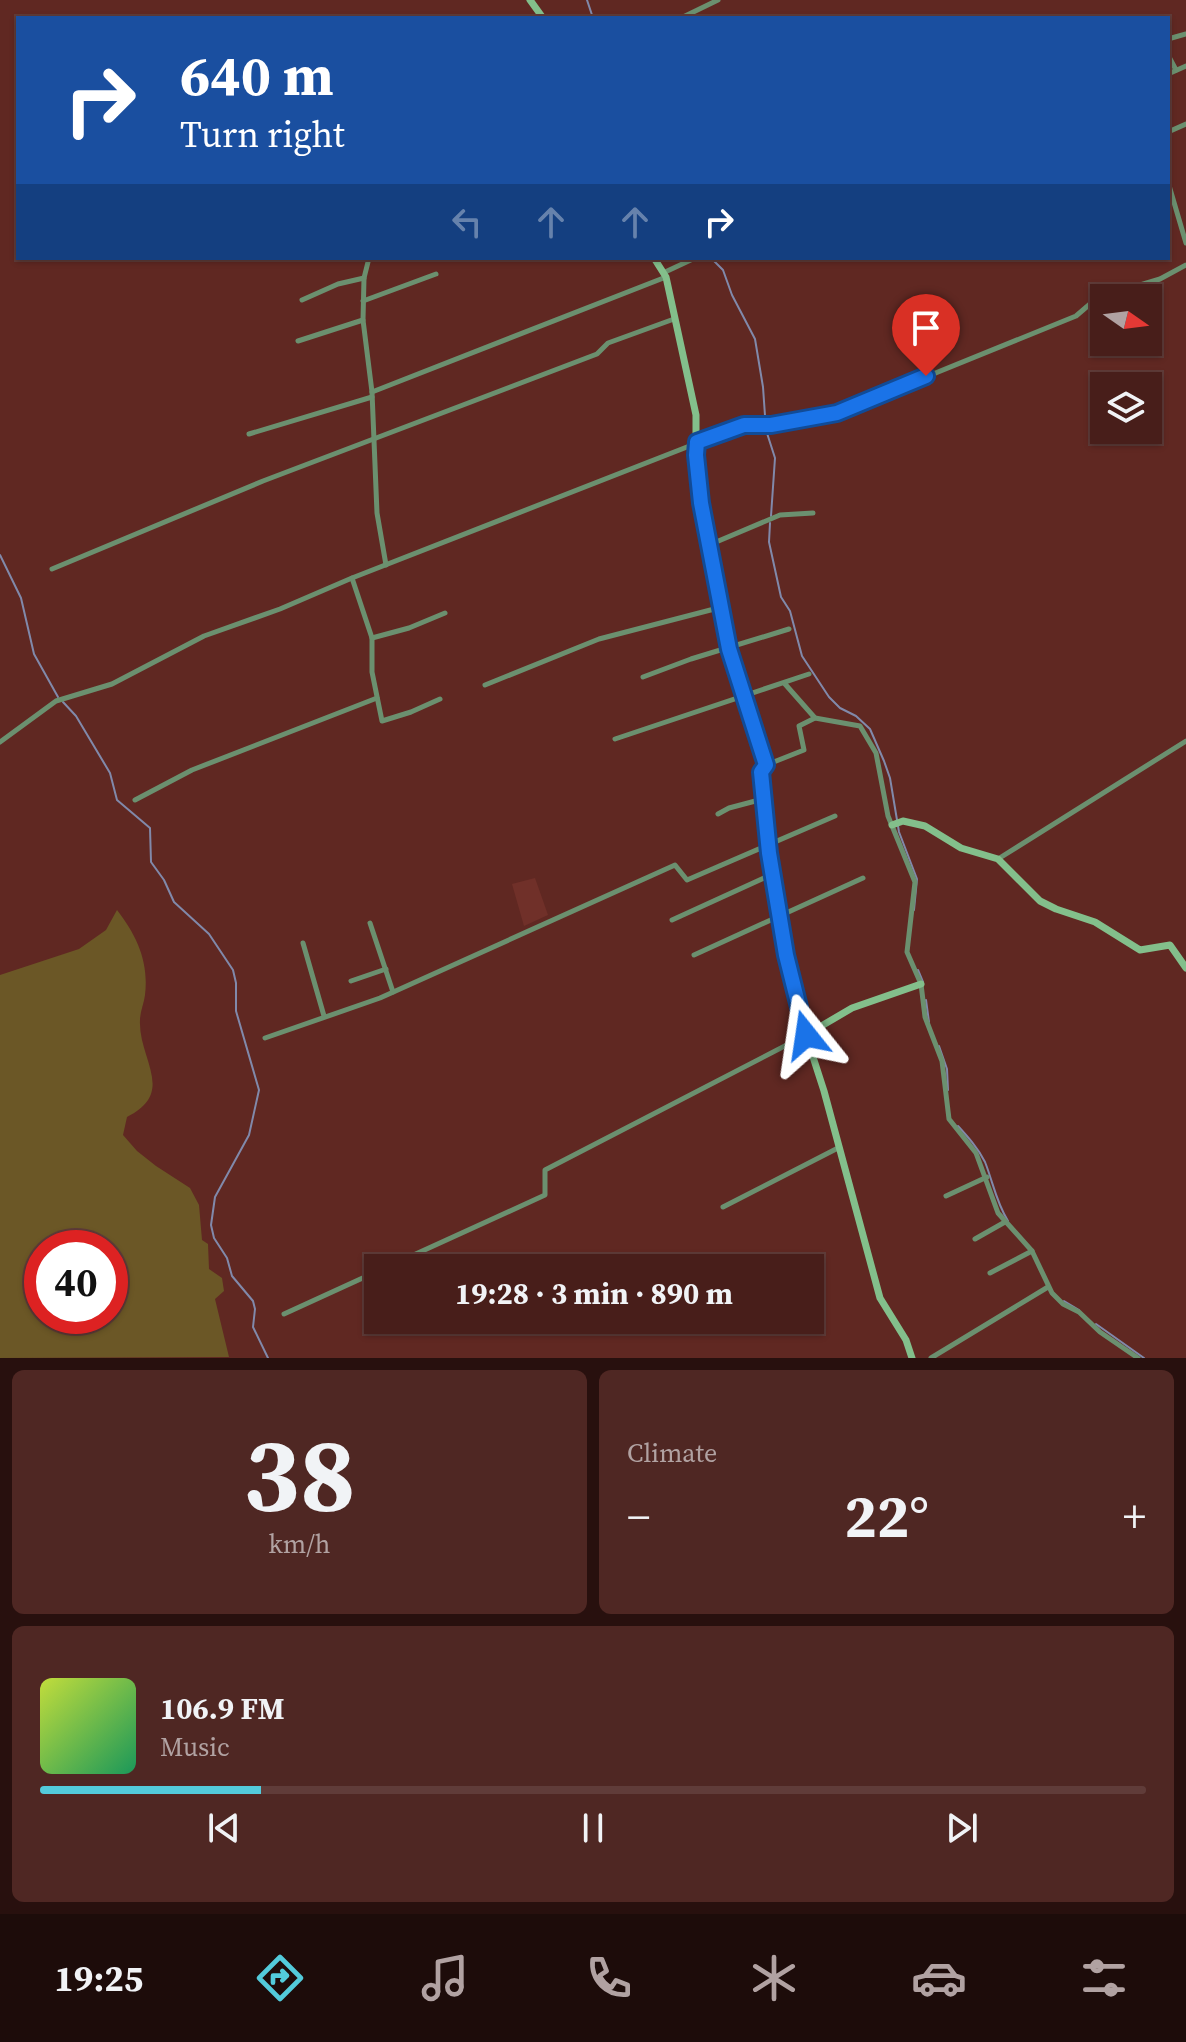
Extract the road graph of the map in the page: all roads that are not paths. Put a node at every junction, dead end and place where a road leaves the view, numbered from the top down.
1 (718, 0) edge
2 (685, 16) edge
3 (1170, 59) edge
4 (1186, 66) edge
5 (1176, 70) junction
6 (1170, 73) edge
7 (1170, 189) edge
8 (1186, 243) edge
9 (368, 260) edge
10 (655, 260) edge
11 (691, 260) edge
12 (1186, 265) edge
13 (436, 274) dead end
14 (664, 275) junction
15 (364, 278) junction
16 (302, 300) dead end
17 (363, 301) junction
18 (674, 319) junction
19 (363, 320) junction
20 (298, 341) dead end
21 (372, 395) junction
22 (249, 434) dead end
23 (372, 438) junction
24 (697, 442) junction
25 (813, 513) dead end
26 (709, 545) junction
27 (386, 565) junction
28 (52, 569) dead end
29 (352, 578) junction
30 (722, 607) junction
31 (445, 613) dead end
32 (789, 629) dead end
33 (372, 638) junction
34 (729, 649) junction
35 (809, 674) dead end
36 (643, 677) dead end
37 (785, 684) junction
38 (485, 685) dead end
39 (744, 695) junction
40 (377, 698) junction
41 (440, 699) dead end
42 (815, 718) junction
43 (615, 739) dead end
44 (1186, 741) edge
45 (0, 742) edge
46 (766, 765) junction
47 (763, 799) junction
48 (135, 800) dead end
49 (718, 814) dead end
50 (835, 816) dead end
51 (892, 825) junction
52 (769, 843) junction
53 (998, 859) junction
54 (773, 874) junction
55 (863, 878) dead end
56 (780, 914) junction
57 (672, 920) dead end
58 (370, 923) dead end
59 (303, 943) dead end
60 (694, 955) dead end
61 (1186, 968) edge
62 (386, 969) junction
63 (351, 981) dead end
64 (921, 984) junction
65 (393, 992) junction
66 (324, 1016) junction
67 (806, 1035) junction
68 (265, 1038) dead end
69 (838, 1148) junction
70 (987, 1177) junction
71 (946, 1196) dead end
72 (723, 1207) dead end
73 (1005, 1222) junction
74 (975, 1239) dead end
75 (1032, 1251) junction
76 (416, 1254) edge
77 (990, 1273) dead end
78 (364, 1277) edge
79 (1048, 1287) junction
80 (284, 1314) dead end
81 (912, 1358) edge
82 (931, 1358) edge
83 (1138, 1358) edge

1 - 2 street
3 - 5 street
4 - 5 street
5 - 6 street
7 - 8 street
9 - 15 street
10 - 14 street
11 - 14 street
12 - 24 street
13 - 17 street
14 - 18 street
14 - 21 street
15 - 16 street
15 - 17 street
17 - 19 street
18 - 23 street
18 - 24 street
19 - 20 street
19 - 21 street
21 - 22 street
21 - 23 street
23 - 27 street
23 - 28 street
24 - 26 street
24 - 27 street
25 - 26 street
26 - 30 street
27 - 29 street
29 - 33 street
29 - 45 street
30 - 34 street
30 - 38 street
31 - 33 street
32 - 34 street
33 - 40 street
34 - 36 street
34 - 39 street
35 - 37 street
37 - 39 street
37 - 42 street
39 - 43 street
39 - 46 street
40 - 41 street
40 - 48 street
42 - 46 street
42 - 51 street
44 - 53 street
46 - 47 street
47 - 49 street
47 - 52 street
50 - 52 street
51 - 53 street
51 - 64 street
52 - 54 street
52 - 65 street
53 - 61 street
54 - 56 street
54 - 57 street
55 - 56 street
56 - 60 street
56 - 67 street
58 - 62 street
59 - 66 street
62 - 63 street
62 - 65 street
64 - 67 street
64 - 70 street
65 - 66 street
66 - 68 street
67 - 69 street
67 - 76 street
69 - 72 street
69 - 81 street
70 - 71 street
70 - 73 street
73 - 74 street
73 - 75 street
75 - 77 street
75 - 79 street
78 - 80 street
79 - 82 street
79 - 83 street

